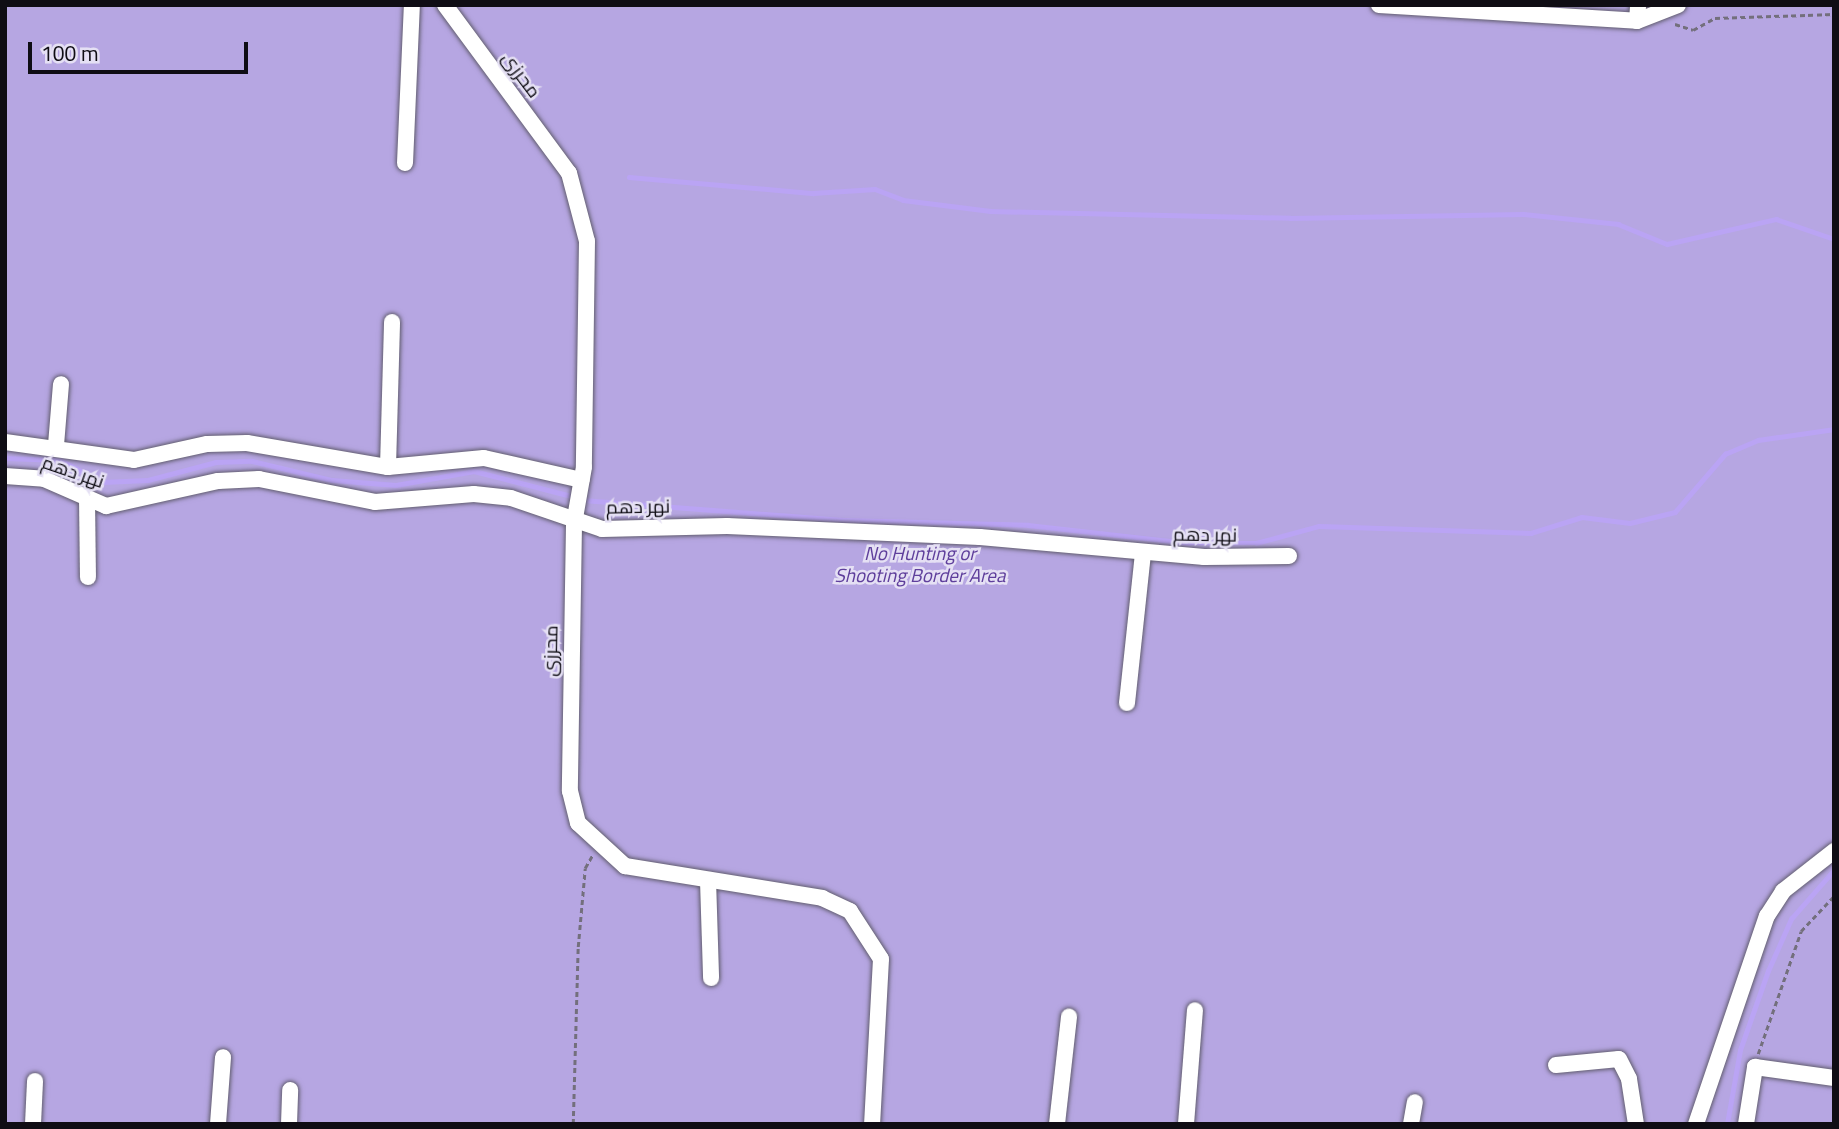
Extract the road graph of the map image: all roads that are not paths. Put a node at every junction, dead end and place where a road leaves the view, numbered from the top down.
1 (412, 5) edge
2 (445, 5) edge
3 (1378, 5) edge
4 (1675, 8) edge
5 (1638, 13) edge
6 (405, 163) dead end
7 (392, 322) dead end
8 (61, 384) dead end
9 (5, 442) edge
10 (56, 445) junction
11 (388, 467) junction
12 (5, 476) edge
13 (581, 484) junction
14 (87, 498) junction
15 (575, 519) junction
16 (1143, 553) junction
17 (1289, 556) dead end
18 (88, 577) dead end
19 (1127, 704) dead end
20 (1834, 851) edge
21 (708, 880) junction
22 (711, 978) dead end
23 (1195, 1010) dead end
24 (1069, 1017) dead end
25 (223, 1057) dead end
26 (1556, 1065) dead end
27 (1834, 1078) edge
28 (35, 1081) dead end
29 (290, 1090) dead end
30 (1415, 1102) dead end
31 (33, 1124) edge
32 (218, 1124) edge
33 (289, 1124) edge
34 (872, 1124) edge
35 (1057, 1124) edge
36 (1186, 1124) edge
37 (1411, 1124) edge
38 (1636, 1124) edge
39 (1696, 1124) edge
40 (1746, 1124) edge

1 - 6 street
2 - 13 street, محرزی
3 - 5 street
4 - 5 street
7 - 11 street
8 - 10 street
9 - 10 street
10 - 11 street
11 - 13 street
12 - 14 street, نهر دهم
13 - 15 street, محرزی
14 - 15 street, نهر دهم
14 - 18 street
15 - 16 street, نهر دهم
15 - 21 street, محرزی
16 - 17 street, نهر دهم
16 - 19 street
20 - 39 street
21 - 22 street
21 - 34 street, محرزی
23 - 36 street
24 - 35 street
25 - 32 street
26 - 38 street
27 - 40 street
28 - 31 street
29 - 33 street
30 - 37 street

